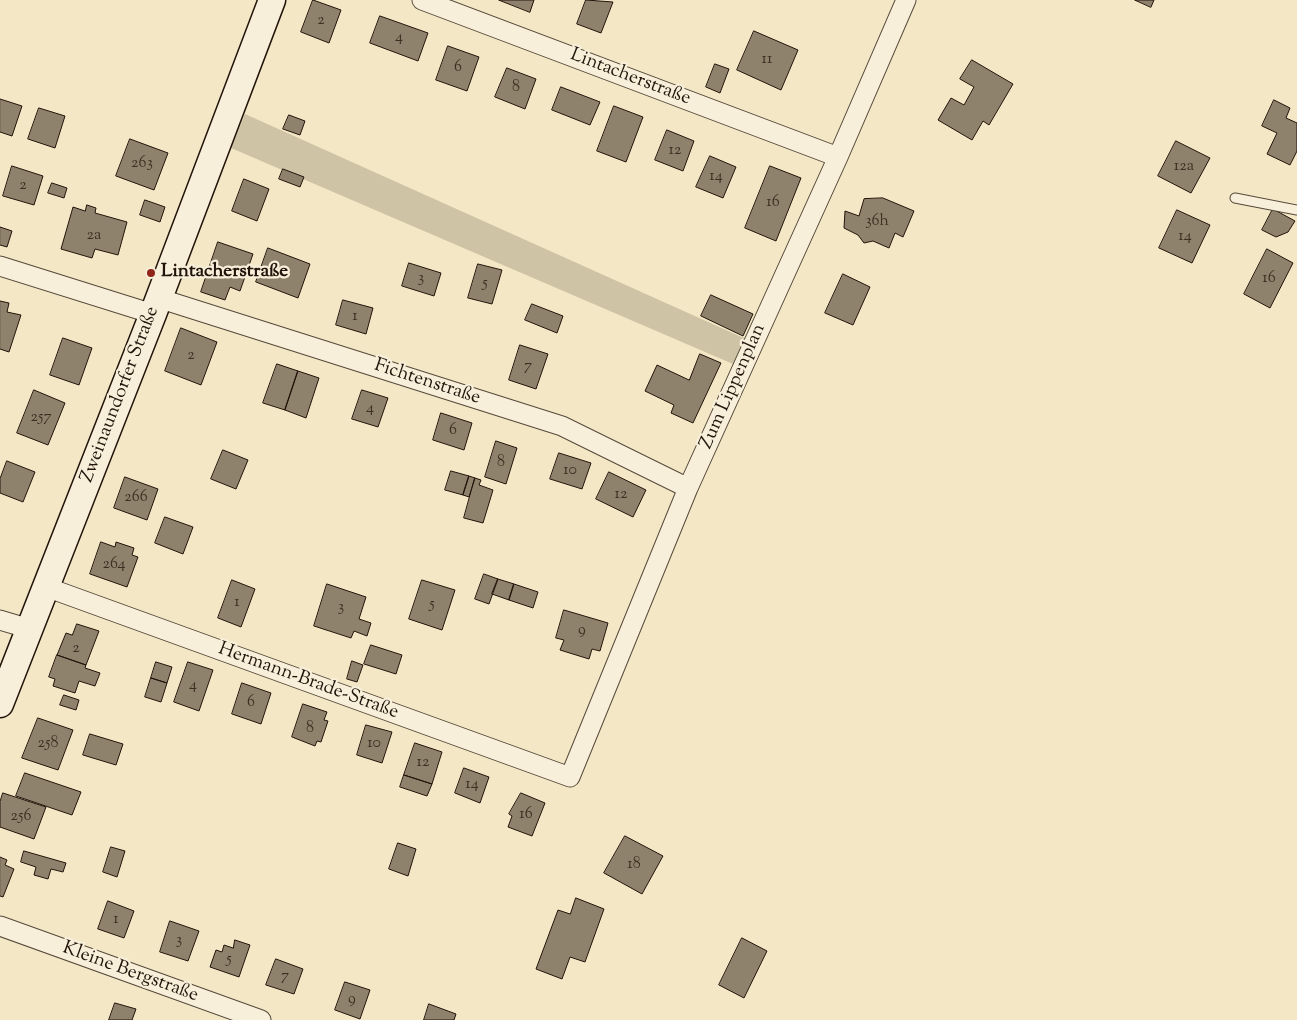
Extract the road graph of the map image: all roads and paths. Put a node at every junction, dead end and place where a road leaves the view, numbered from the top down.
1 (272, 0) edge
2 (422, 0) edge
3 (906, 0) edge
4 (838, 157) junction
5 (1235, 198) dead end
6 (1297, 210) edge
7 (0, 266) edge
8 (156, 306) junction
9 (688, 488) junction
10 (46, 587) junction
11 (0, 620) edge
12 (30, 630) junction
13 (0, 704) edge
14 (570, 777) joint
15 (0, 926) edge
16 (261, 1020) edge

1 - 8 street, Zweinaundorfer Straße
2 - 4 street, Lintacherstraße
3 - 4 street, Zum Lippenplan
4 - 9 street, Zum Lippenplan
5 - 6 lane
7 - 8 street, Fichtenstraße
8 - 9 street, Fichtenstraße
8 - 10 street, Zweinaundorfer Straße
9 - 14 street, Zum Lippenplan
10 - 12 street, Zweinaundorfer Straße
10 - 14 street, Hermann-Brade-Straße
11 - 12 street
12 - 13 street, Zweinaundorfer Straße
15 - 16 street, Kleine Bergstraße

